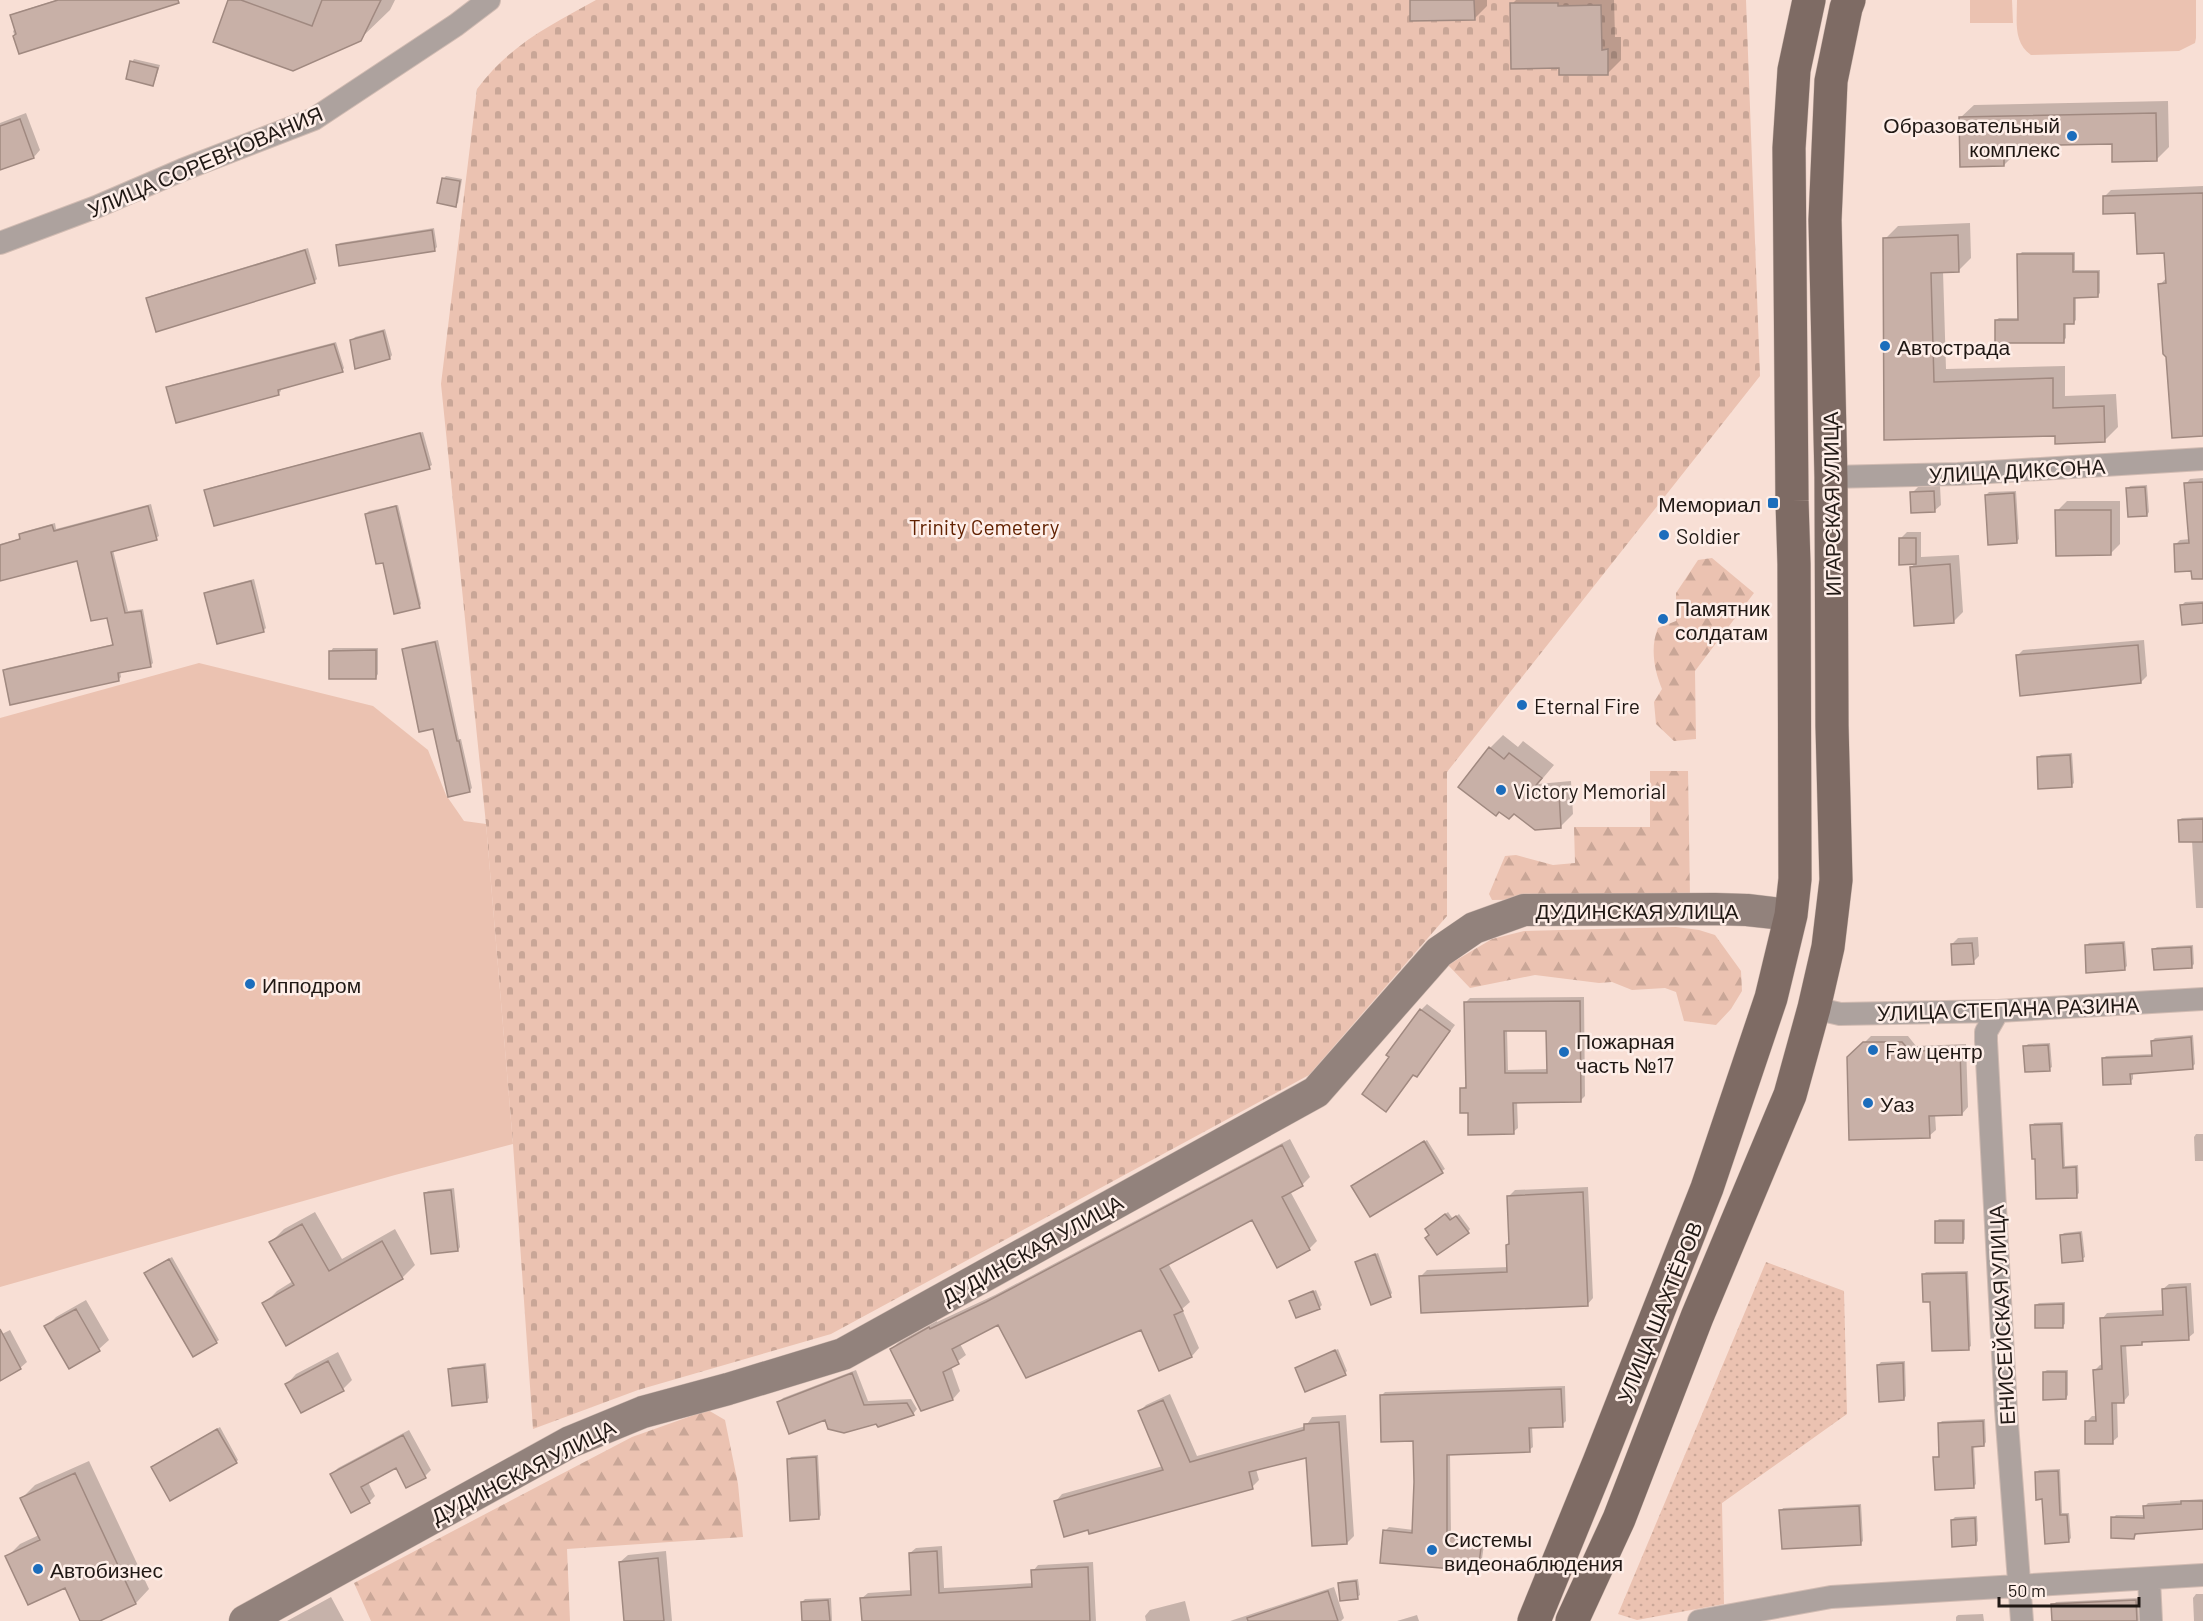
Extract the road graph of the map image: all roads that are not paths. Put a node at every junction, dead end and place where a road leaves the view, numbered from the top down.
1 (489, 0) edge
2 (1809, 0) edge
3 (1850, 0) edge
4 (0, 243) edge
5 (2203, 459) edge
6 (1831, 477) junction
7 (1791, 915) junction
8 (1771, 998) joint
9 (2203, 999) edge
10 (1814, 1008) junction
11 (1998, 1011) junction
12 (2203, 1575) edge
13 (2149, 1579) junction
14 (2020, 1586) junction
15 (1744, 1617) edge
16 (1574, 1620) edge
17 (245, 1621) edge
18 (1534, 1621) edge
19 (1699, 1621) edge
20 (2022, 1621) edge
21 (2151, 1621) edge

1 - 4 street, УЛИЦА СОРЕВНОВАНИЯ
2 - 7 main road, ИГАРСКАЯ УЛИЦА
3 - 6 main road, ИГАРСКАЯ УЛИЦА
5 - 6 street, УЛИЦА ДИКСОНА
6 - 10 main road, ИГАРСКАЯ УЛИЦА
7 - 8 main road, ИГАРСКАЯ УЛИЦА
7 - 17 street, ДУДИНСКАЯ УЛИЦА
8 - 18 main road, УЛИЦА ШАХТЁРОВ
9 - 11 street, УЛИЦА СТЕПАНА РАЗИНА
10 - 11 street, УЛИЦА СТЕПАНА РАЗИНА
10 - 16 main road, УЛИЦА ШАХТЁРОВ
11 - 14 street, ЕНИСЕЙСКАЯ УЛИЦА
12 - 13 street
13 - 14 street
13 - 21 street
14 - 15 street
14 - 20 street, ЕНИСЕЙСКАЯ УЛИЦА
15 - 19 street

